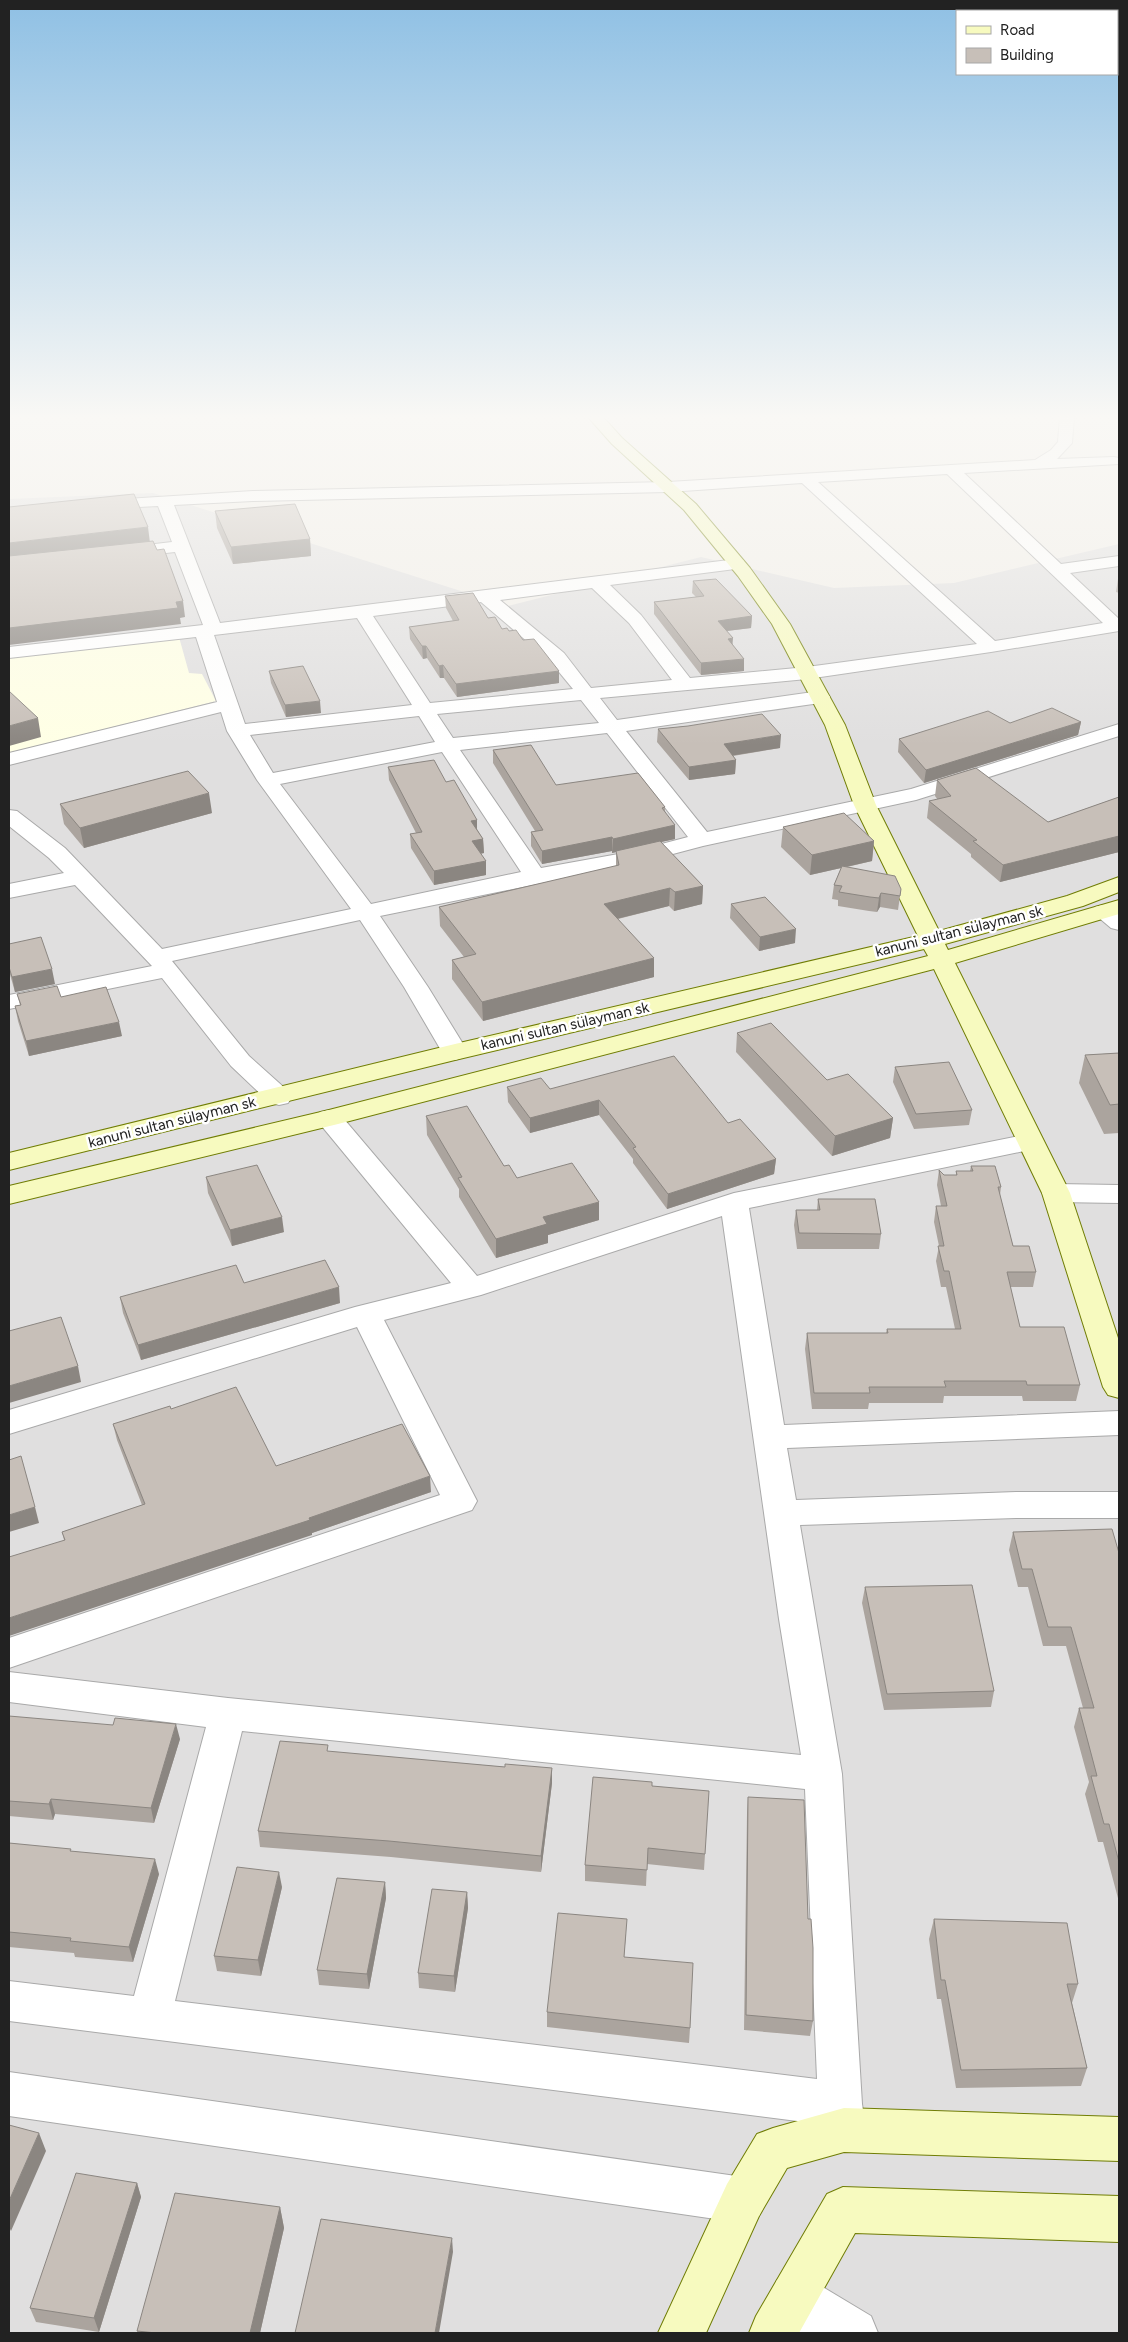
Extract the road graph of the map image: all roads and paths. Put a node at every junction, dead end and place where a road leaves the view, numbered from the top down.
1 (174, 526) edge
2 (706, 526) edge
3 (858, 526) edge
4 (1011, 526) edge
5 (181, 546) junction
6 (105, 554) edge
7 (1119, 561) edge
8 (737, 564) junction
9 (1057, 570) junction
10 (596, 582) junction
11 (485, 596) junction
12 (362, 612) junction
13 (1118, 626) edge
14 (208, 629) junction
15 (991, 647) junction
16 (9, 653) edge
17 (807, 673) junction
18 (685, 684) junction
19 (586, 694) junction
20 (820, 697) junction
21 (228, 705) junction
22 (425, 710) junction
23 (612, 727) junction
24 (1119, 730) edge
25 (237, 731) junction
26 (448, 745) junction
27 (9, 759) edge
28 (266, 780) junction
29 (865, 805) junction
30 (9, 816) edge
31 (702, 840) junction
32 (80, 876) junction
33 (536, 876) junction
34 (1119, 884) edge
35 (9, 891) edge
36 (366, 913) junction
37 (1114, 914) edge
38 (937, 950) junction
39 (162, 963) junction
40 (9, 1002) edge
41 (455, 1052) junction
42 (278, 1097) junction
43 (329, 1118) junction
44 (1029, 1142) junction
45 (9, 1162) edge
46 (1056, 1193) junction
47 (1119, 1194) edge
48 (9, 1195) edge
49 (734, 1202) junction
50 (471, 1288) junction
51 (366, 1314) junction
52 (1119, 1387) edge
53 (9, 1422) edge
54 (1119, 1423) edge
55 (770, 1437) junction
56 (1119, 1505) edge
57 (782, 1513) junction
58 (9, 1653) edge
59 (9, 1687) edge
60 (228, 1714) junction
61 (823, 1774) junction
62 (9, 2001) edge
63 (149, 2018) junction
64 (9, 2094) edge
65 (842, 2117) junction
66 (1119, 2140) edge
67 (744, 2200) junction
68 (1119, 2219) edge
69 (785, 2321) edge
70 (682, 2333) edge
71 (854, 2333) edge

1 - 5 street
2 - 8 street
3 - 15 street
4 - 9 street
5 - 6 street
5 - 14 street
7 - 9 street
8 - 10 street
8 - 17 street
9 - 13 street
10 - 11 street
10 - 18 street
11 - 12 street
11 - 19 street
12 - 14 street
12 - 22 street
13 - 15 street
14 - 16 street
14 - 21 street
15 - 17 street
17 - 18 street
17 - 20 street
18 - 19 street
19 - 22 street
19 - 23 street
20 - 23 street
20 - 29 street
21 - 25 street
21 - 27 street
22 - 25 street
22 - 26 street
23 - 26 street
23 - 31 street
24 - 29 street
25 - 28 street
26 - 28 street
26 - 33 street
28 - 36 street
29 - 31 street
29 - 38 street
30 - 32 street
31 - 33 street
32 - 35 street
32 - 39 street
33 - 36 street
34 - 38 street, kanuni sultan sülayman sk
36 - 39 street
36 - 41 street
37 - 38 street
38 - 41 street, kanuni sultan sülayman sk
38 - 43 street
38 - 44 street
39 - 40 street
39 - 42 street
41 - 42 street, kanuni sultan sülayman sk
42 - 45 street, kanuni sultan sülayman sk
43 - 48 street
43 - 50 street
44 - 46 street
44 - 49 street
46 - 47 street
46 - 52 street
49 - 50 street
49 - 55 street
50 - 51 street
51 - 53 street
51 - 58 street
54 - 55 street
55 - 57 street
56 - 57 street
57 - 61 street
59 - 60 street
60 - 61 street
60 - 63 street
61 - 65 street
62 - 63 street
63 - 65 street
64 - 67 street
65 - 66 street
65 - 67 street
67 - 70 street
68 - 69 street
69 - 71 street

